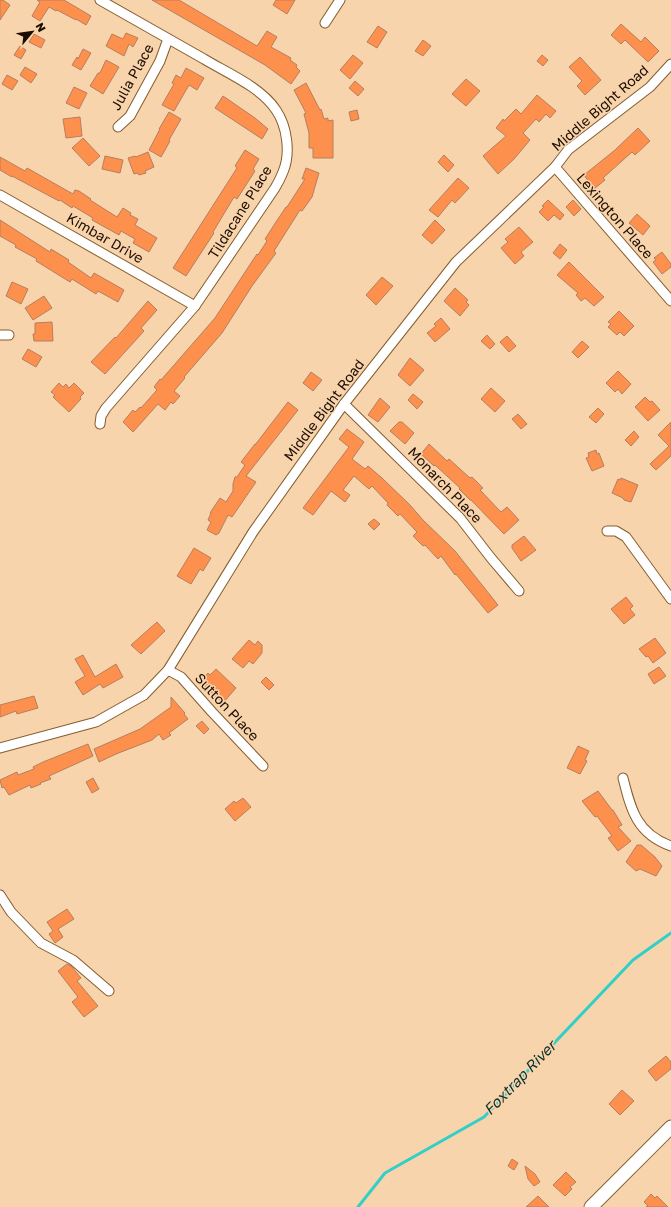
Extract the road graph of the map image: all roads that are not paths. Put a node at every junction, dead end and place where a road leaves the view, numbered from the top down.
1 (100, 0) edge
2 (340, 0) edge
3 (325, 23) dead end
4 (168, 39) junction
5 (671, 64) edge
6 (118, 127) dead end
7 (555, 167) junction
8 (0, 195) edge
9 (671, 301) edge
10 (195, 306) junction
11 (344, 404) junction
12 (100, 424) dead end
13 (607, 531) dead end
14 (519, 592) dead end
15 (671, 599) edge
16 (168, 670) junction
17 (0, 748) edge
18 (264, 766) dead end
19 (622, 778) dead end
20 (671, 846) edge
21 (0, 895) edge
22 (110, 991) dead end
23 (671, 1127) edge
24 (591, 1207) edge

1 - 4 street, Tildacane Place
2 - 3 street
4 - 6 street, Julia Place
4 - 10 street, Tildacane Place
5 - 7 street, Middle Bight Road
7 - 9 street, Lexington Place
7 - 11 street, Middle Bight Road
8 - 10 street, Kimbar Drive
10 - 12 street, Tildacane Place
11 - 14 street, Monarch Place
11 - 16 street, Middle Bight Road
13 - 15 street
16 - 17 street, Middle Bight Road
16 - 18 street, Sutton Place
19 - 20 street
21 - 22 street
23 - 24 main road

